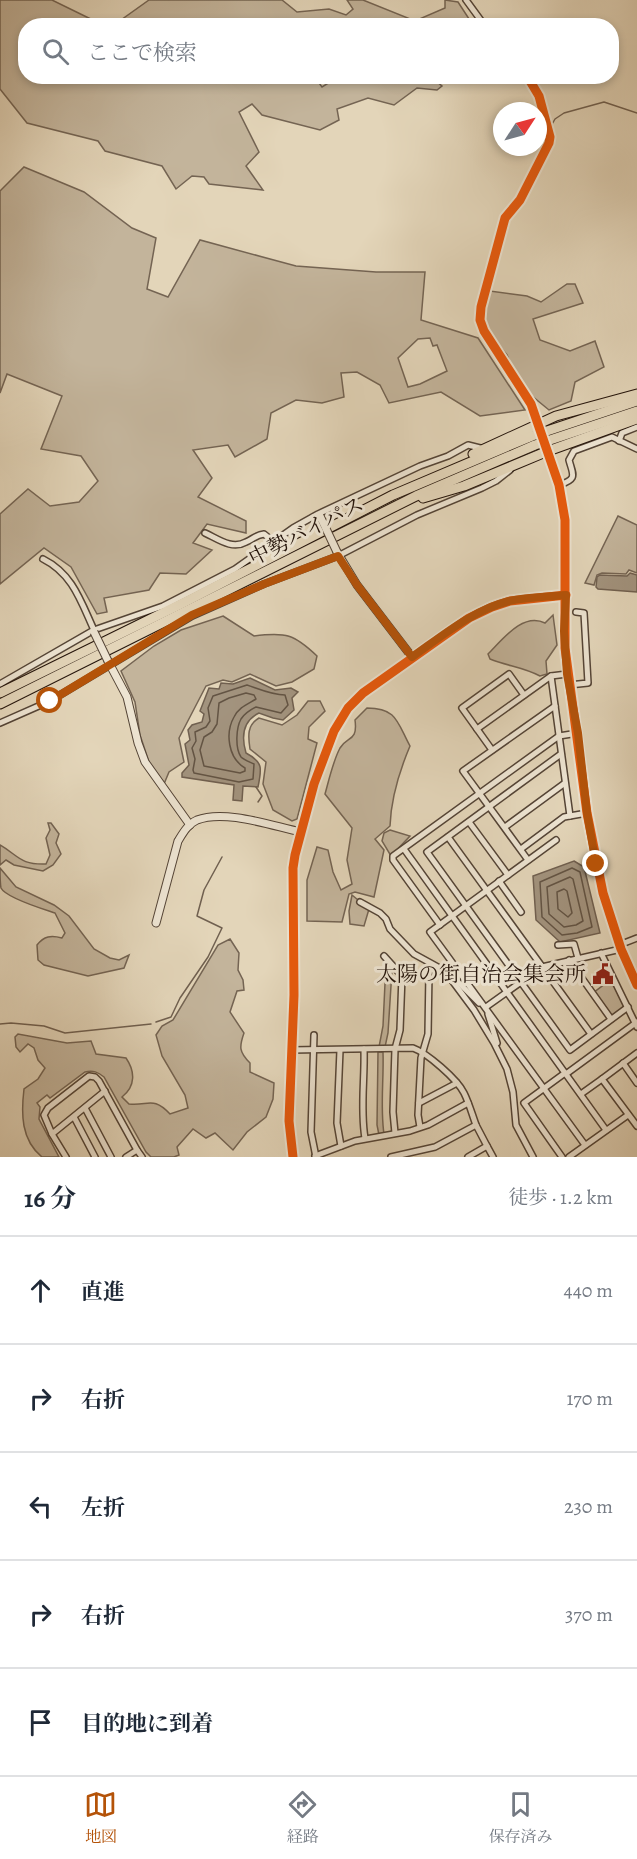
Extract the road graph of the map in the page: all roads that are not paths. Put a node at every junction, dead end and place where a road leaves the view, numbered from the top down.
1 (466, 0) edge
2 (479, 18) edge
3 (531, 84) edge
4 (637, 394) edge
5 (637, 401) edge
6 (637, 411) edge
7 (637, 419) edge
8 (538, 423) junction
9 (637, 427) edge
10 (619, 441) junction
11 (484, 448) junction
12 (637, 449) edge
13 (548, 451) junction
14 (514, 467) junction
15 (560, 485) junction
16 (393, 495) junction
17 (395, 506) junction
18 (319, 515) junction
19 (205, 533) dead end
20 (274, 542) junction
21 (338, 554) junction
22 (43, 559) dead end
23 (566, 595) junction
24 (576, 612) dead end
25 (94, 631) junction
26 (412, 657) junction
27 (109, 663) junction
28 (567, 674) junction
29 (550, 676) junction
30 (0, 684) edge
31 (569, 685) junction
32 (0, 693) edge
33 (524, 695) junction
34 (0, 705) edge
35 (555, 706) junction
36 (0, 723) edge
37 (477, 729) junction
38 (578, 733) junction
39 (559, 736) junction
40 (492, 750) junction
41 (561, 754) junction
42 (565, 783) junction
43 (479, 793) junction
44 (489, 807) junction
45 (587, 813) junction
46 (570, 816) junction
47 (469, 822) junction
48 (190, 825) junction
49 (505, 827) junction
50 (301, 832) junction
51 (448, 837) junction
52 (555, 840) dead end
53 (404, 849) junction
54 (520, 849) junction
55 (528, 860) junction
56 (508, 875) junction
57 (499, 881) junction
58 (486, 891) junction
59 (360, 902) dead end
60 (466, 905) junction
61 (522, 912) dead end
62 (452, 916) junction
63 (156, 923) dead end
64 (440, 925) junction
65 (637, 938) edge
66 (558, 945) dead end
67 (620, 947) junction
68 (601, 953) junction
69 (384, 956) dead end
70 (578, 958) junction
71 (569, 960) junction
72 (542, 967) junction
73 (445, 971) junction
74 (402, 975) junction
75 (520, 982) junction
76 (637, 985) edge
77 (506, 992) junction
78 (486, 1007) junction
79 (628, 1007) junction
80 (611, 1019) junction
81 (636, 1024) edge
82 (591, 1034) junction
83 (314, 1035) dead end
84 (364, 1049) junction
85 (394, 1049) junction
86 (291, 1050) junction
87 (313, 1050) junction
88 (340, 1050) junction
89 (423, 1051) junction
90 (499, 1053) junction
91 (637, 1053) edge
92 (623, 1063) junction
93 (565, 1073) junction
94 (602, 1079) junction
95 (457, 1083) junction
96 (637, 1083) edge
97 (544, 1088) junction
98 (105, 1092) junction
99 (580, 1094) junction
100 (418, 1103) junction
101 (468, 1103) junction
102 (85, 1108) junction
103 (628, 1115) junction
104 (74, 1117) junction
105 (476, 1125) junction
106 (637, 1126) edge
107 (420, 1127) junction
108 (606, 1130) junction
109 (395, 1133) junction
110 (52, 1134) junction
111 (365, 1138) junction
112 (585, 1145) junction
113 (341, 1146) junction
114 (487, 1146) junction
115 (137, 1150) junction
116 (316, 1156) edge
117 (405, 1156) edge
118 (66, 1157) edge
119 (95, 1157) edge
120 (111, 1157) edge
121 (126, 1157) edge
122 (142, 1157) edge
123 (293, 1157) edge
124 (391, 1157) edge
125 (468, 1157) edge
126 (493, 1157) edge
127 (533, 1157) edge
128 (562, 1157) edge
129 (569, 1157) edge

1 - 2 street
3 - 8 street
4 - 8 highway
5 - 16 highway, 中勢バイパス
6 - 17 highway, 中勢バイパス
7 - 13 highway
8 - 11 highway
8 - 13 street, bridge
9 - 10 street
10 - 12 street
10 - 15 street
11 - 16 highway
11 - 18 street
13 - 14 highway
13 - 15 street
14 - 17 highway
14 - 21 street
15 - 23 street
16 - 32 highway, 中勢バイパス
17 - 34 highway, 中勢バイパス
18 - 20 street
18 - 21 street, bridge
19 - 20 street
20 - 25 street
21 - 26 street
21 - 27 street
22 - 25 street
23 - 26 street
23 - 28 street
24 - 31 street
25 - 27 street, bridge
25 - 30 street
26 - 50 street
27 - 36 street
27 - 48 street
28 - 29 street
28 - 31 street
29 - 33 street
29 - 35 street
31 - 38 street
33 - 37 street
33 - 37 street
35 - 39 street
35 - 40 street
37 - 40 street
38 - 39 street
38 - 45 street
39 - 41 street
39 - 43 street
40 - 43 street
41 - 42 street
41 - 44 street
42 - 46 street
42 - 49 street
43 - 44 street
43 - 53 street
44 - 47 street
44 - 49 street
45 - 46 street
45 - 67 street
46 - 54 street
47 - 51 street
47 - 56 street
48 - 50 street
48 - 63 street
49 - 54 street
50 - 86 street
51 - 58 street
51 - 60 street
52 - 55 street
53 - 62 street
53 - 64 street
54 - 55 street
55 - 56 street
56 - 57 street
57 - 58 street
57 - 61 street
58 - 60 street
58 - 72 street
59 - 73 street
60 - 62 street
60 - 75 street
62 - 64 street
62 - 77 street
64 - 78 street
65 - 67 street
66 - 70 street
67 - 68 street
67 - 76 street
68 - 70 street
68 - 79 street
69 - 74 street
70 - 71 street
71 - 72 street
71 - 80 street
72 - 75 street
72 - 82 street
73 - 78 street
73 - 90 street
74 - 85 street
74 - 89 street
75 - 77 street
75 - 82 street
77 - 78 street
77 - 93 street
78 - 90 street
78 - 97 street
79 - 80 street
79 - 81 street
80 - 82 street
81 - 93 street
83 - 87 street
84 - 85 street
84 - 88 street
84 - 111 street
85 - 89 street
85 - 109 street
86 - 87 street
86 - 123 street
87 - 88 street
87 - 116 street
88 - 113 street
89 - 95 street
89 - 100 street
90 - 127 street
91 - 92 street
92 - 94 street
92 - 96 street
93 - 97 street
93 - 99 street
94 - 99 street
94 - 103 street
95 - 100 street
95 - 101 street
97 - 112 street
97 - 128 street
98 - 102 street
98 - 110 street
98 - 115 street
99 - 108 street
100 - 107 street
101 - 105 street
101 - 107 street
102 - 104 street
102 - 120 street
103 - 106 street
103 - 108 street
104 - 110 street
104 - 119 street
105 - 114 street
105 - 117 street
107 - 109 street
108 - 112 street
109 - 111 street
110 - 118 street
111 - 113 street
112 - 129 street
113 - 116 street
114 - 125 street
114 - 126 street
115 - 121 street
115 - 122 street
117 - 124 street

